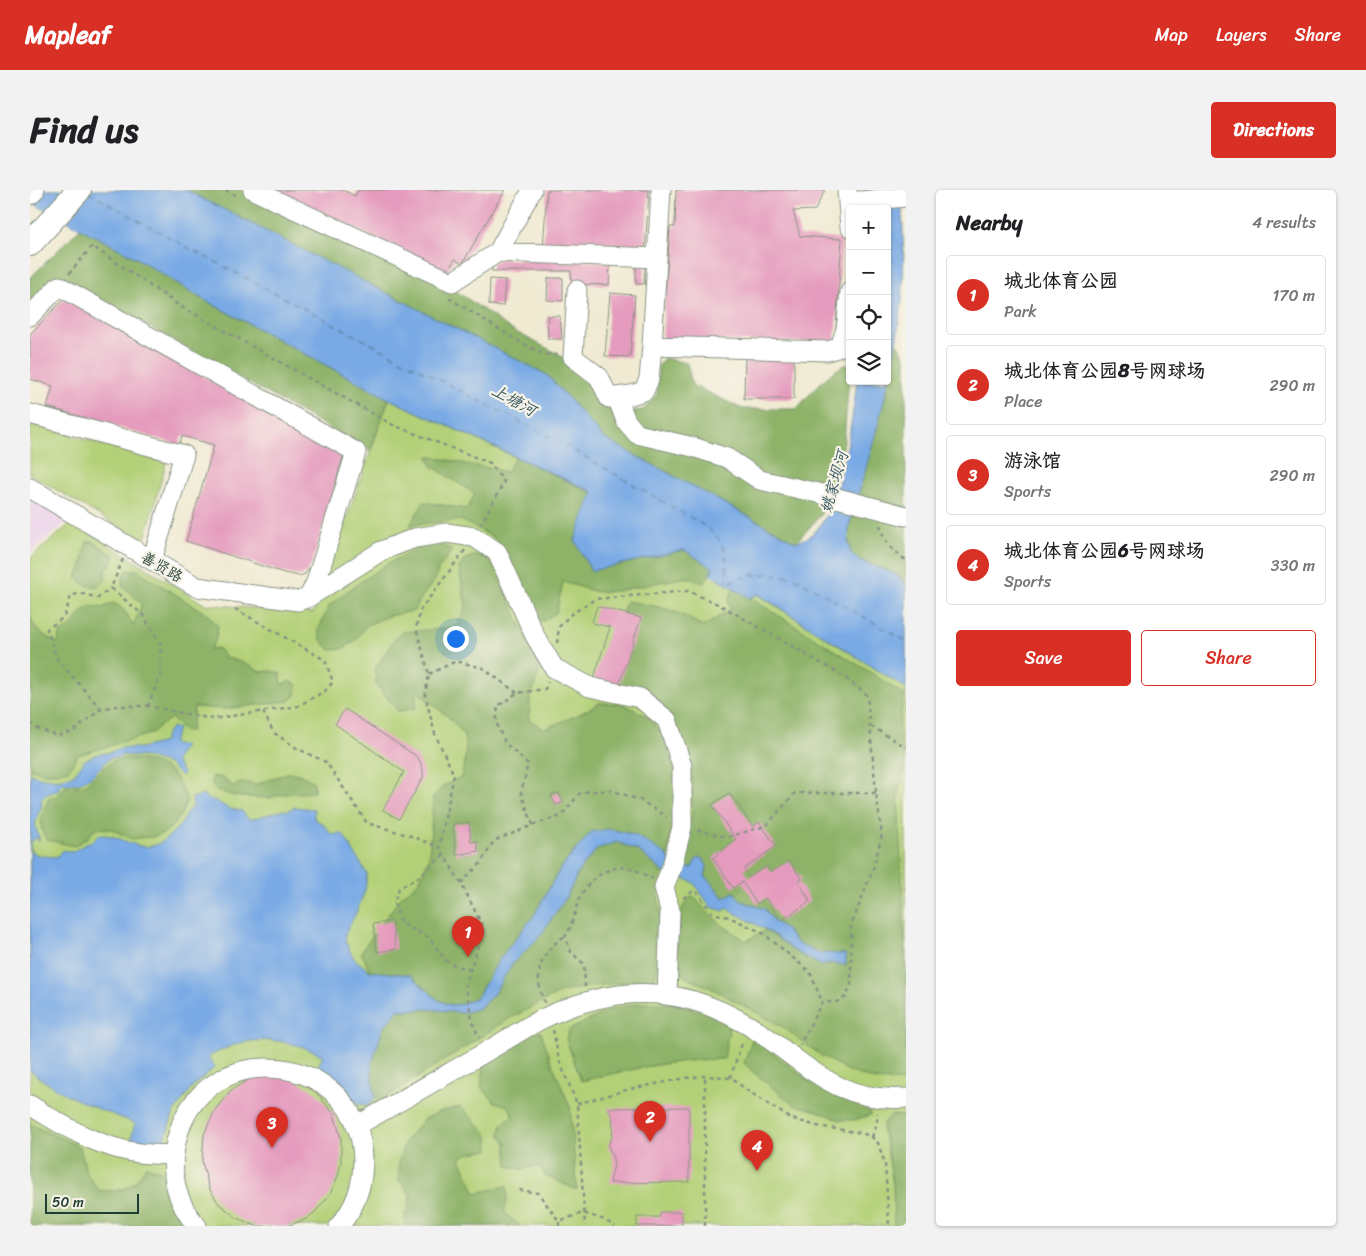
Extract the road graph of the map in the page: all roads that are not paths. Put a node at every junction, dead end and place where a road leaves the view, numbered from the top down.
1 (80, 190) edge
2 (253, 190) edge
3 (532, 190) edge
4 (661, 190) edge
5 (906, 197) edge
6 (851, 198) edge
7 (30, 244) edge
8 (498, 252) junction
9 (657, 258) junction
10 (577, 290) dead end
11 (850, 295) edge
12 (30, 316) edge
13 (652, 346) junction
14 (617, 397) junction
15 (30, 414) edge
16 (30, 488) edge
17 (906, 516) edge
18 (152, 560) junction
19 (309, 597) junction
20 (667, 995) junction
21 (902, 1098) edge
22 (30, 1105) edge
23 (356, 1126) junction
24 (173, 1154) junction
25 (197, 1226) edge
26 (339, 1226) edge

1 - 7 main road
2 - 8 street
3 - 8 street
4 - 9 street
5 - 6 street
8 - 9 street
9 - 13 street
10 - 14 street
11 - 13 street
12 - 19 street
13 - 14 street
14 - 17 street
15 - 18 street
16 - 18 street, 善贤路
18 - 19 street, 善贤路
19 - 20 street
20 - 21 street
20 - 23 street
22 - 24 street
23 - 24 street
23 - 26 street
24 - 25 street

